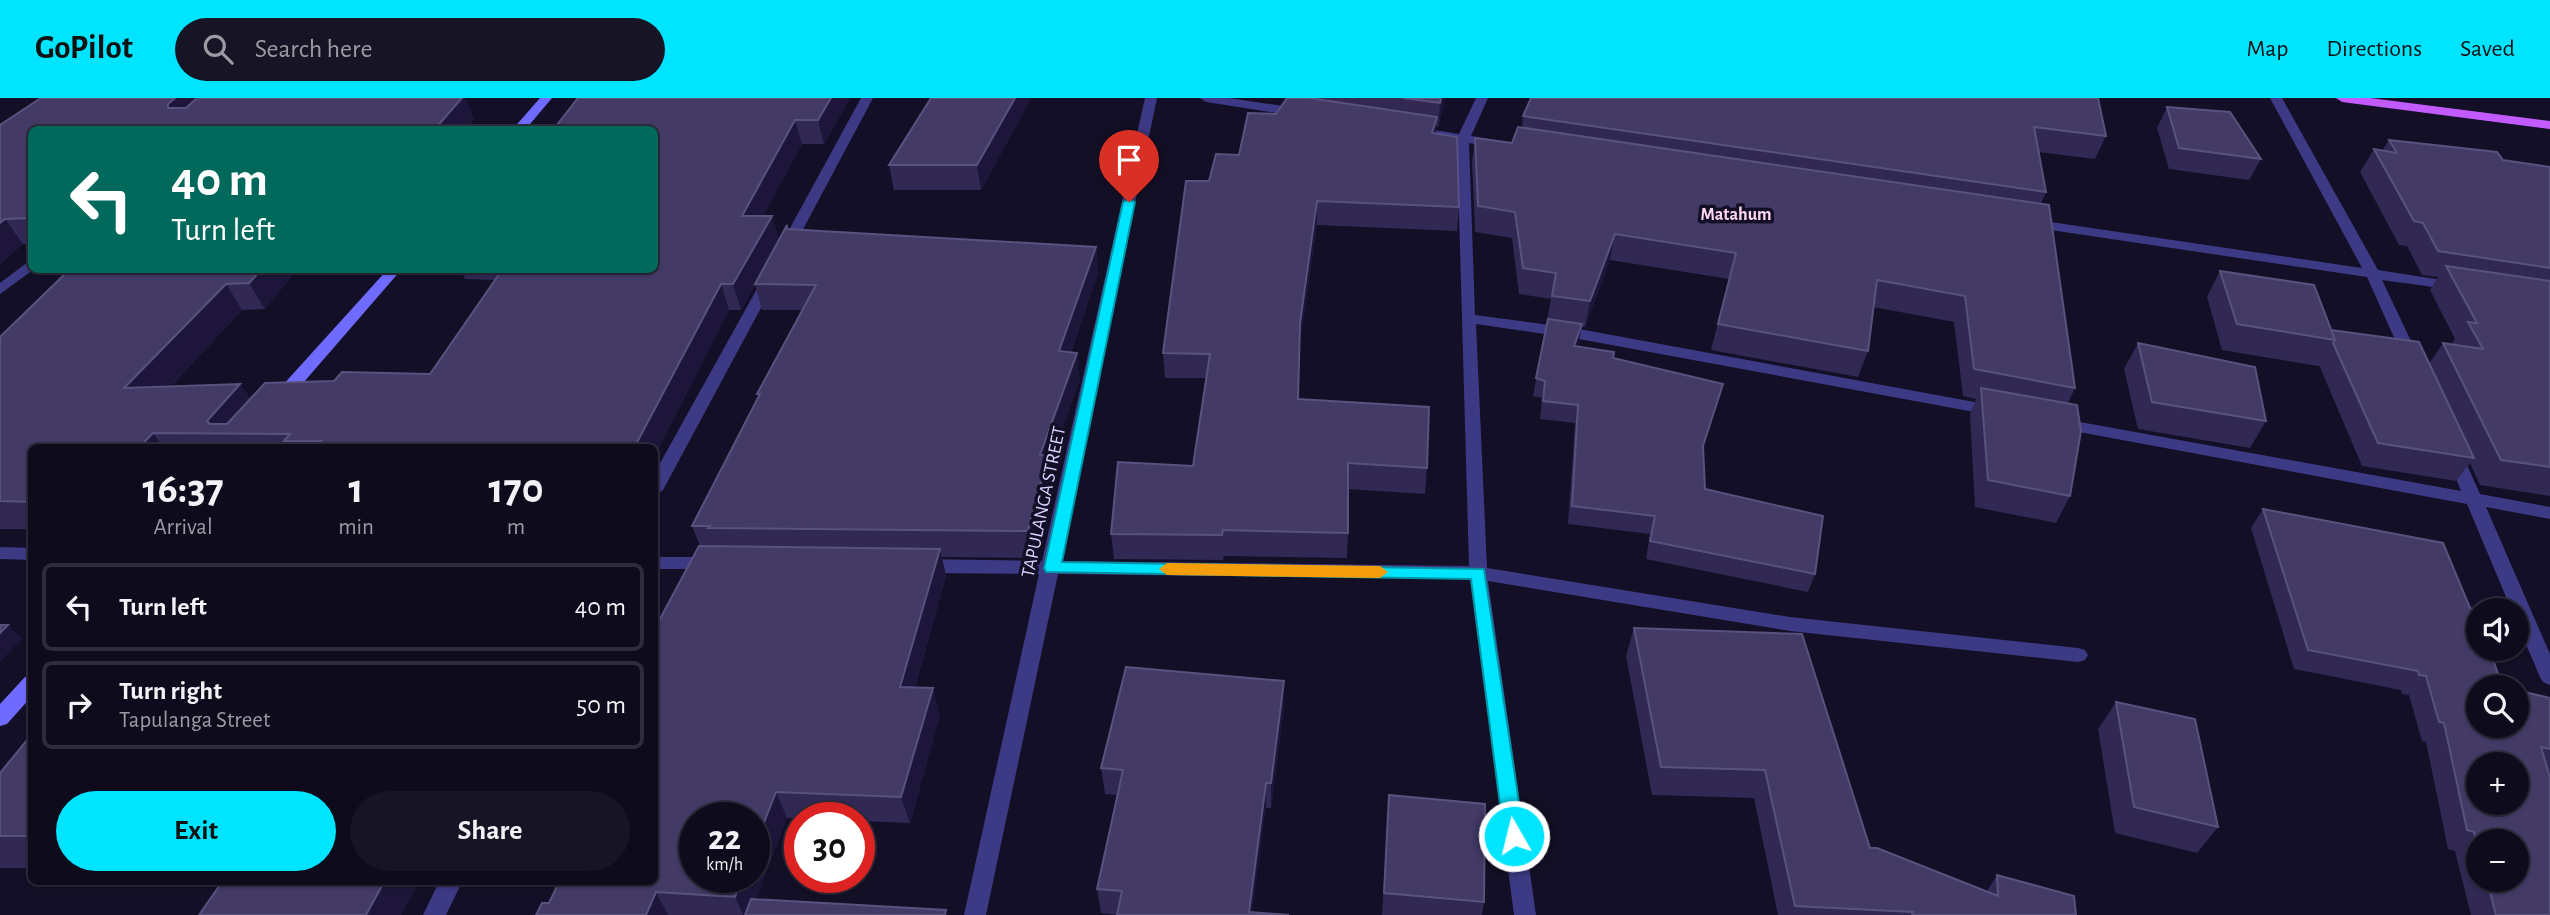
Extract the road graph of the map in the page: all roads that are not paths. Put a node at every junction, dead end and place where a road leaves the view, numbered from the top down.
1 (546, 98) edge
2 (867, 98) edge
3 (1151, 98) edge
4 (1206, 98) edge
5 (1482, 98) edge
6 (2276, 98) edge
7 (2342, 98) edge
8 (1314, 115) edge
9 (2550, 125) edge
10 (522, 126) edge
11 (1423, 132) edge
12 (1463, 139) junction
13 (1505, 145) edge
14 (2014, 220) edge
15 (28, 266) edge
16 (391, 273) edge
17 (2372, 273) junction
18 (2468, 288) edge
19 (0, 290) edge
20 (1468, 318) junction
21 (2418, 374) edge
22 (272, 408) edge
23 (2014, 415) edge
24 (2041, 419) edge
25 (2447, 437) edge
26 (658, 483) edge
27 (2476, 500) junction
28 (2550, 513) edge
29 (0, 553) edge
30 (28, 554) edge
31 (658, 563) edge
32 (737, 564) edge
33 (901, 566) edge
34 (1052, 568) junction
35 (1478, 573) junction
36 (2078, 655) dead end
37 (2550, 677) edge
38 (28, 686) edge
39 (0, 718) edge
40 (449, 885) edge
41 (434, 915) edge
42 (975, 915) edge
43 (1525, 915) edge

1 - 10 main road
2 - 26 street
3 - 34 street, TAPULANGA STREET
4 - 8 street
5 - 12 street
6 - 17 street
7 - 9 main road
11 - 12 street
12 - 13 street
12 - 20 street
14 - 17 street
15 - 19 street
16 - 22 main road
17 - 18 street
17 - 21 street
20 - 23 street
20 - 35 street
24 - 27 street
25 - 27 street
27 - 28 street
27 - 37 street
29 - 30 street
31 - 32 street
33 - 34 street
34 - 35 street
34 - 42 street, TAPULANGA STREET
35 - 36 street
35 - 43 street
38 - 39 main road
40 - 41 street

